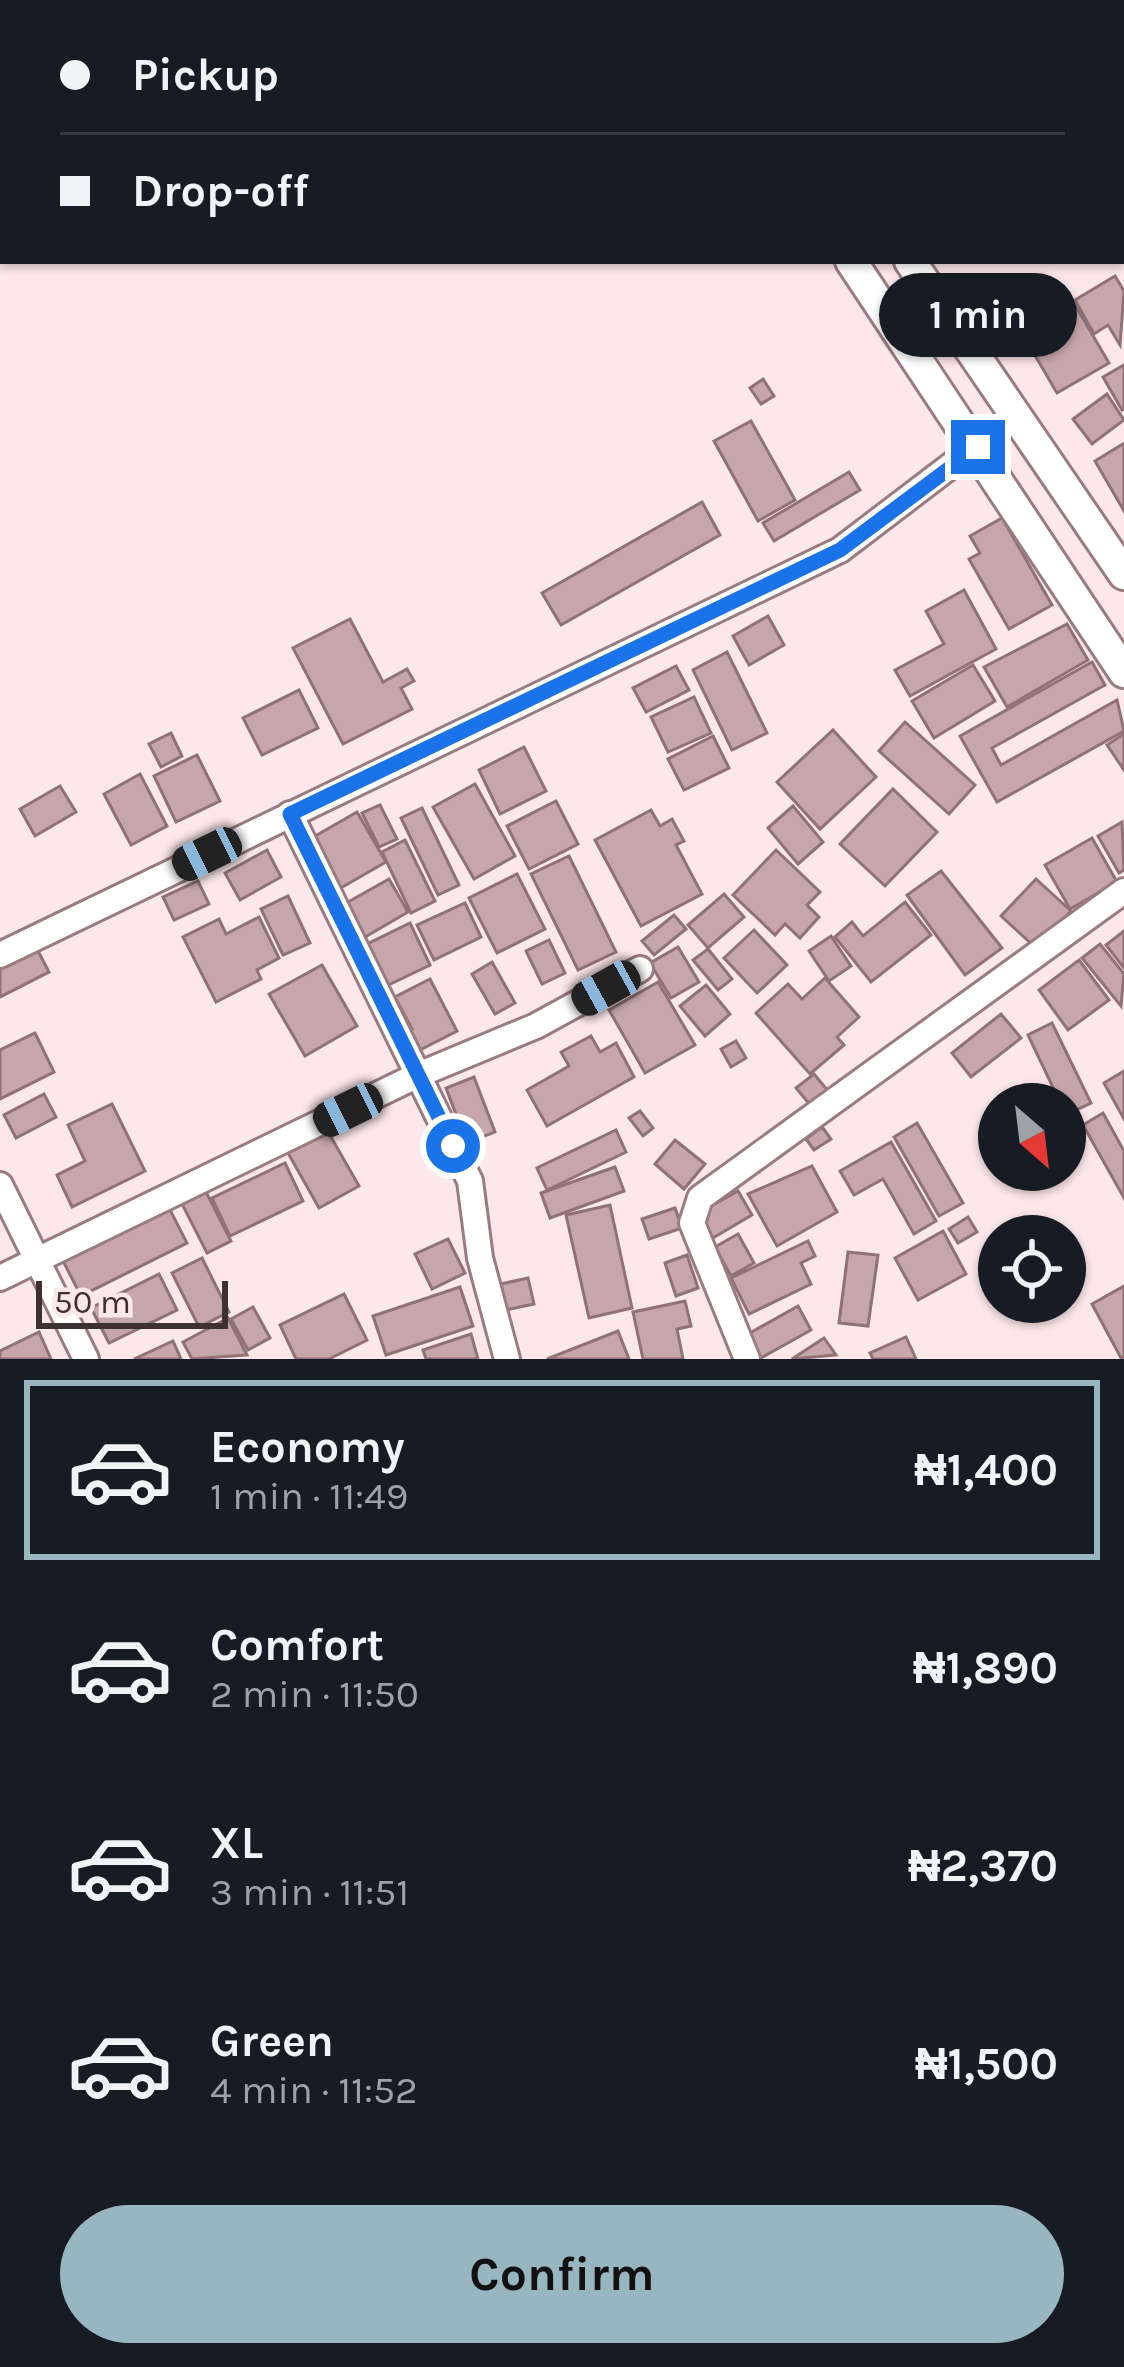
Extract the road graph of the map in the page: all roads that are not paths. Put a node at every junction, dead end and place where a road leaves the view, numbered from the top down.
1 (853, 264) edge
2 (912, 264) edge
3 (1016, 416) junction
4 (978, 447) junction
5 (1120, 559) edge
6 (1124, 672) edge
7 (290, 814) junction
8 (1124, 891) edge
9 (0, 955) edge
10 (640, 969) dead end
11 (418, 1075) junction
12 (0, 1185) edge
13 (42, 1262) junction
14 (0, 1278) edge
15 (86, 1359) edge
16 (507, 1359) edge
17 (747, 1359) edge

1 - 4 street
2 - 3 street
3 - 4 street
3 - 5 street
4 - 6 street
4 - 7 street
7 - 9 street
7 - 11 street
8 - 17 street
10 - 11 street
11 - 13 street
11 - 16 street
12 - 13 street
13 - 14 street
13 - 15 street

